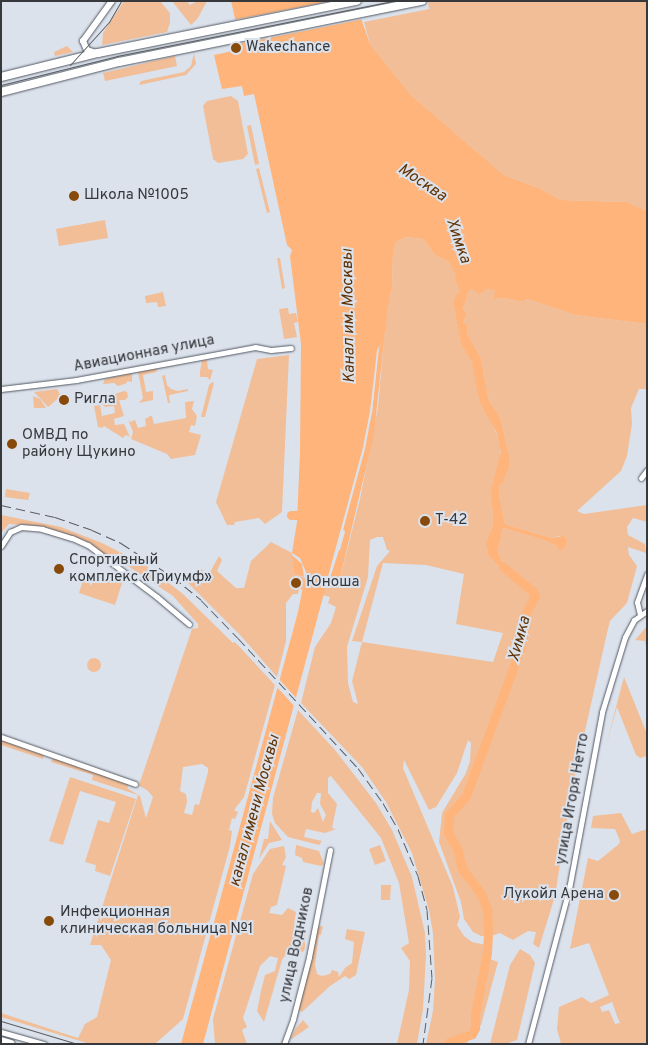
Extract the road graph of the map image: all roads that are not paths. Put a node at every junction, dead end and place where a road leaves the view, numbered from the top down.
1 (112, 1) edge
2 (357, 1) edge
3 (422, 1) edge
4 (98, 53) junction
5 (1, 77) edge
6 (1, 92) edge
7 (291, 348) dead end
8 (1, 389) edge
9 (647, 470) edge
10 (641, 478) dead end
11 (1, 546) edge
12 (647, 574) edge
13 (647, 611) edge
14 (640, 615) junction
15 (189, 624) dead end
16 (1, 737) edge
17 (135, 784) dead end
18 (330, 850) dead end
19 (1, 1032) edge
20 (1, 1041) edge
21 (11, 1044) edge
22 (44, 1044) edge
23 (284, 1044) edge
24 (528, 1044) edge

1 - 4 street
2 - 4 main road
3 - 6 main road
4 - 5 main road
7 - 8 street, Авиационная улица
9 - 10 street
11 - 15 street
12 - 14 street
13 - 14 street
14 - 24 street, улица Игоря Нетто
16 - 17 street
18 - 23 street, улица Водников
19 - 22 street
20 - 21 main road

